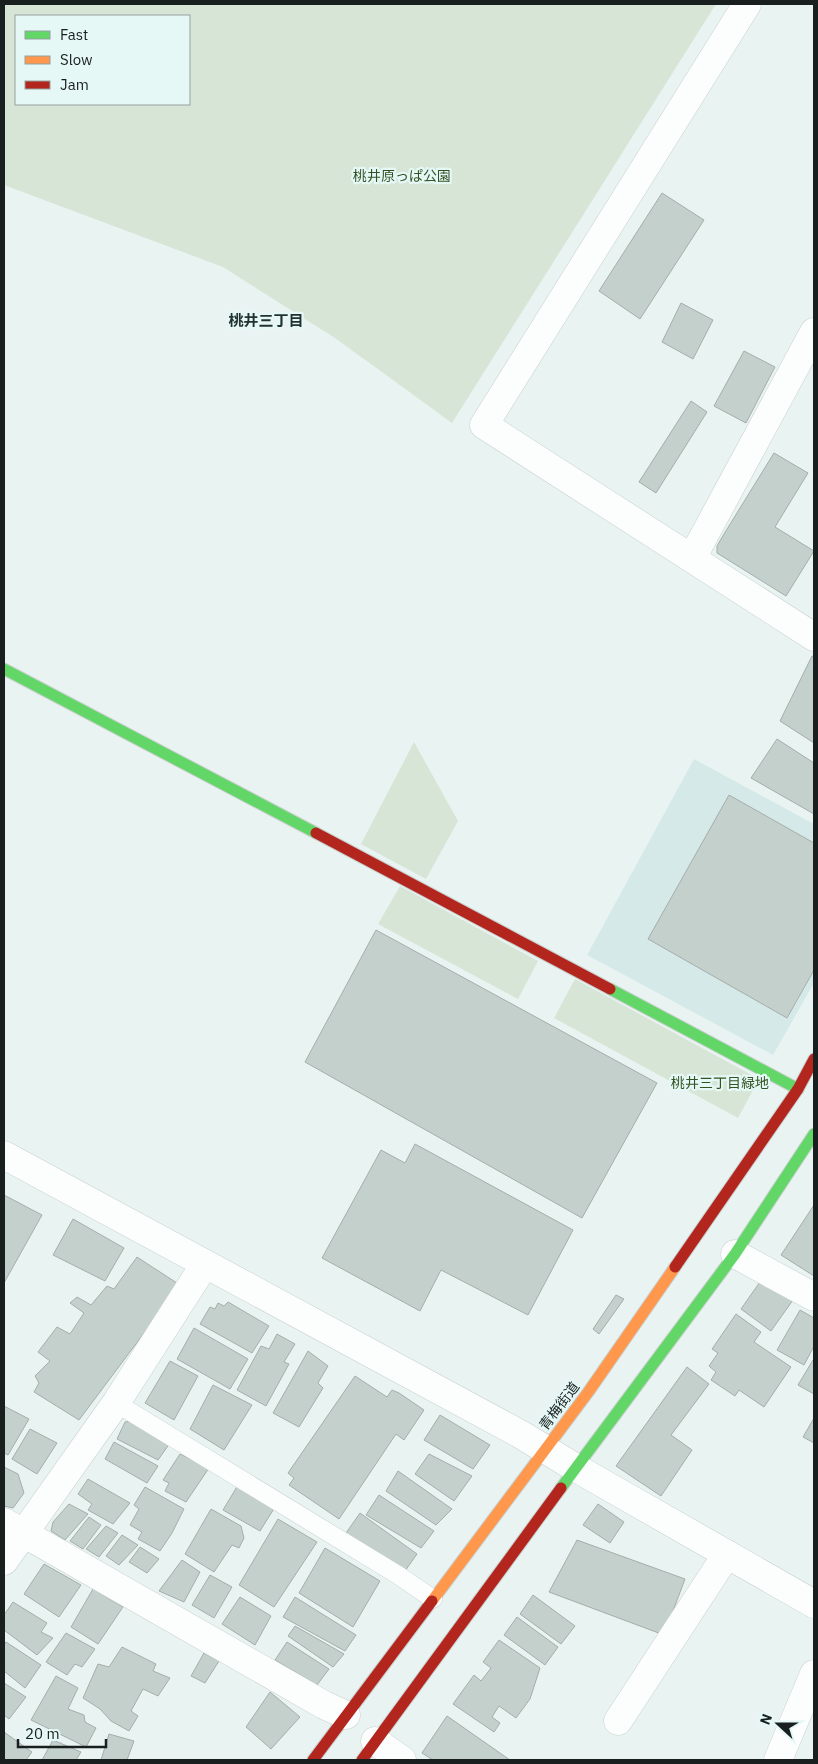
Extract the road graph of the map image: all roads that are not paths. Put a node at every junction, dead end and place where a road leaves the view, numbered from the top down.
1 (747, 4) edge
2 (814, 332) edge
3 (692, 558) junction
4 (814, 637) edge
5 (4, 669) edge
6 (814, 1059) edge
7 (798, 1089) junction
8 (814, 1134) edge
9 (4, 1156) edge
10 (735, 1254) junction
11 (205, 1264) junction
12 (814, 1297) edge
13 (116, 1403) junction
14 (545, 1448) junction
15 (576, 1468) junction
16 (14, 1528) edge
17 (726, 1554) junction
18 (4, 1561) edge
19 (433, 1599) junction
20 (814, 1604) edge
21 (814, 1674) edge
22 (346, 1715) junction
23 (618, 1721) dead end
24 (368, 1751) edge
25 (313, 1760) edge
26 (402, 1760) edge
27 (778, 1760) edge

1 - 3 street
2 - 3 street
3 - 4 street
5 - 7 main road
6 - 7 main road, 青梅街道
7 - 14 main road, 青梅街道
8 - 10 main road
9 - 11 street
10 - 12 street
10 - 15 main road
11 - 13 street
11 - 14 street
13 - 16 street
13 - 19 lane
14 - 15 street
14 - 19 main road, 青梅街道
15 - 17 street
15 - 24 main road
16 - 18 street
16 - 22 street
17 - 20 street
17 - 23 street
19 - 22 main road, 青梅街道
21 - 27 street
22 - 25 main road, 青梅街道
24 - 26 street

